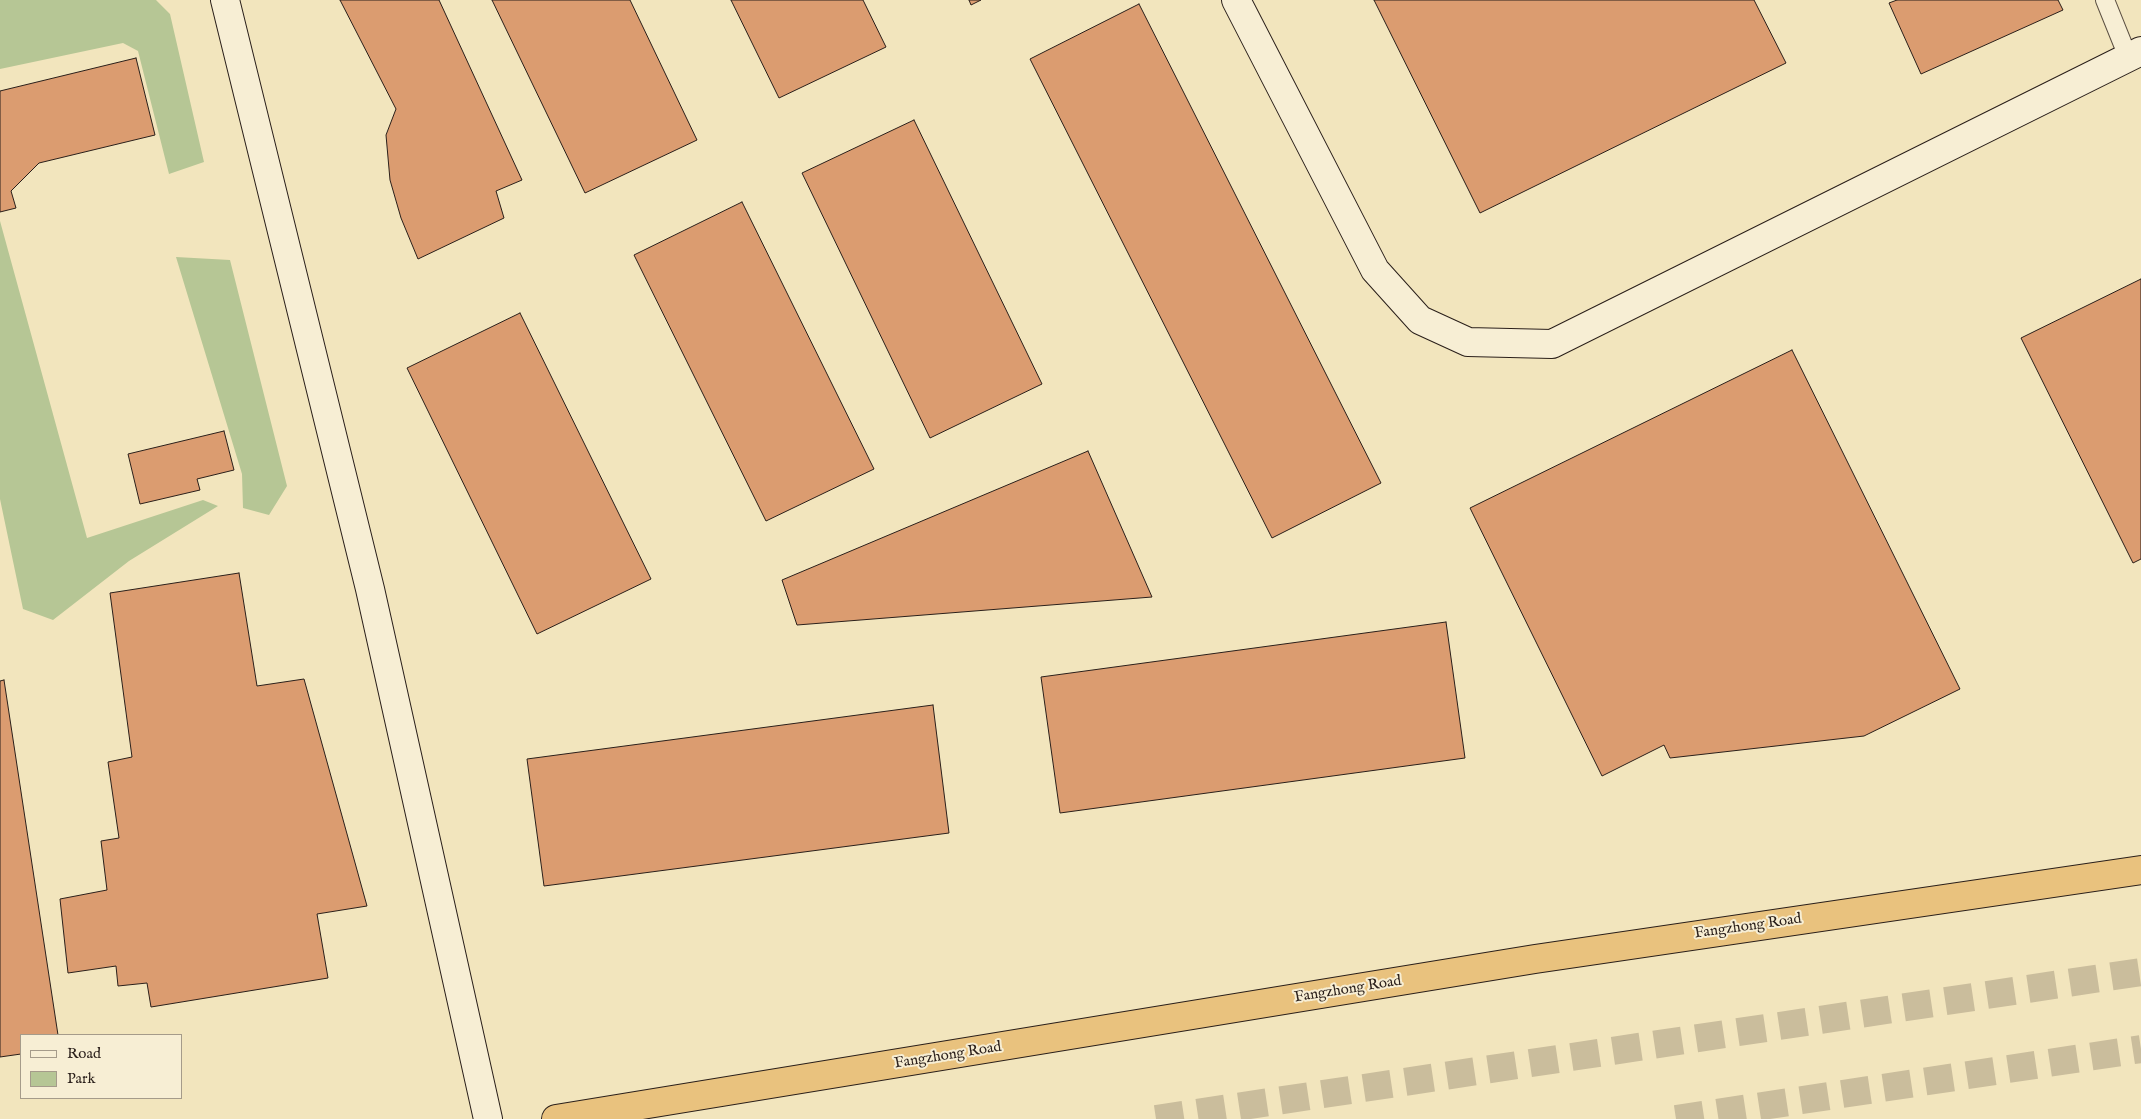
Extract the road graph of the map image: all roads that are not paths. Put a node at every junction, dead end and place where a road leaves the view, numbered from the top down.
1 (225, 0) edge
2 (1236, 0) edge
3 (2105, 0) edge
4 (2135, 54) edge
5 (2141, 870) edge
6 (488, 1119) edge
7 (556, 1119) edge

1 - 6 street
2 - 4 street
3 - 4 lane
5 - 7 highway, Fangzhong Road

